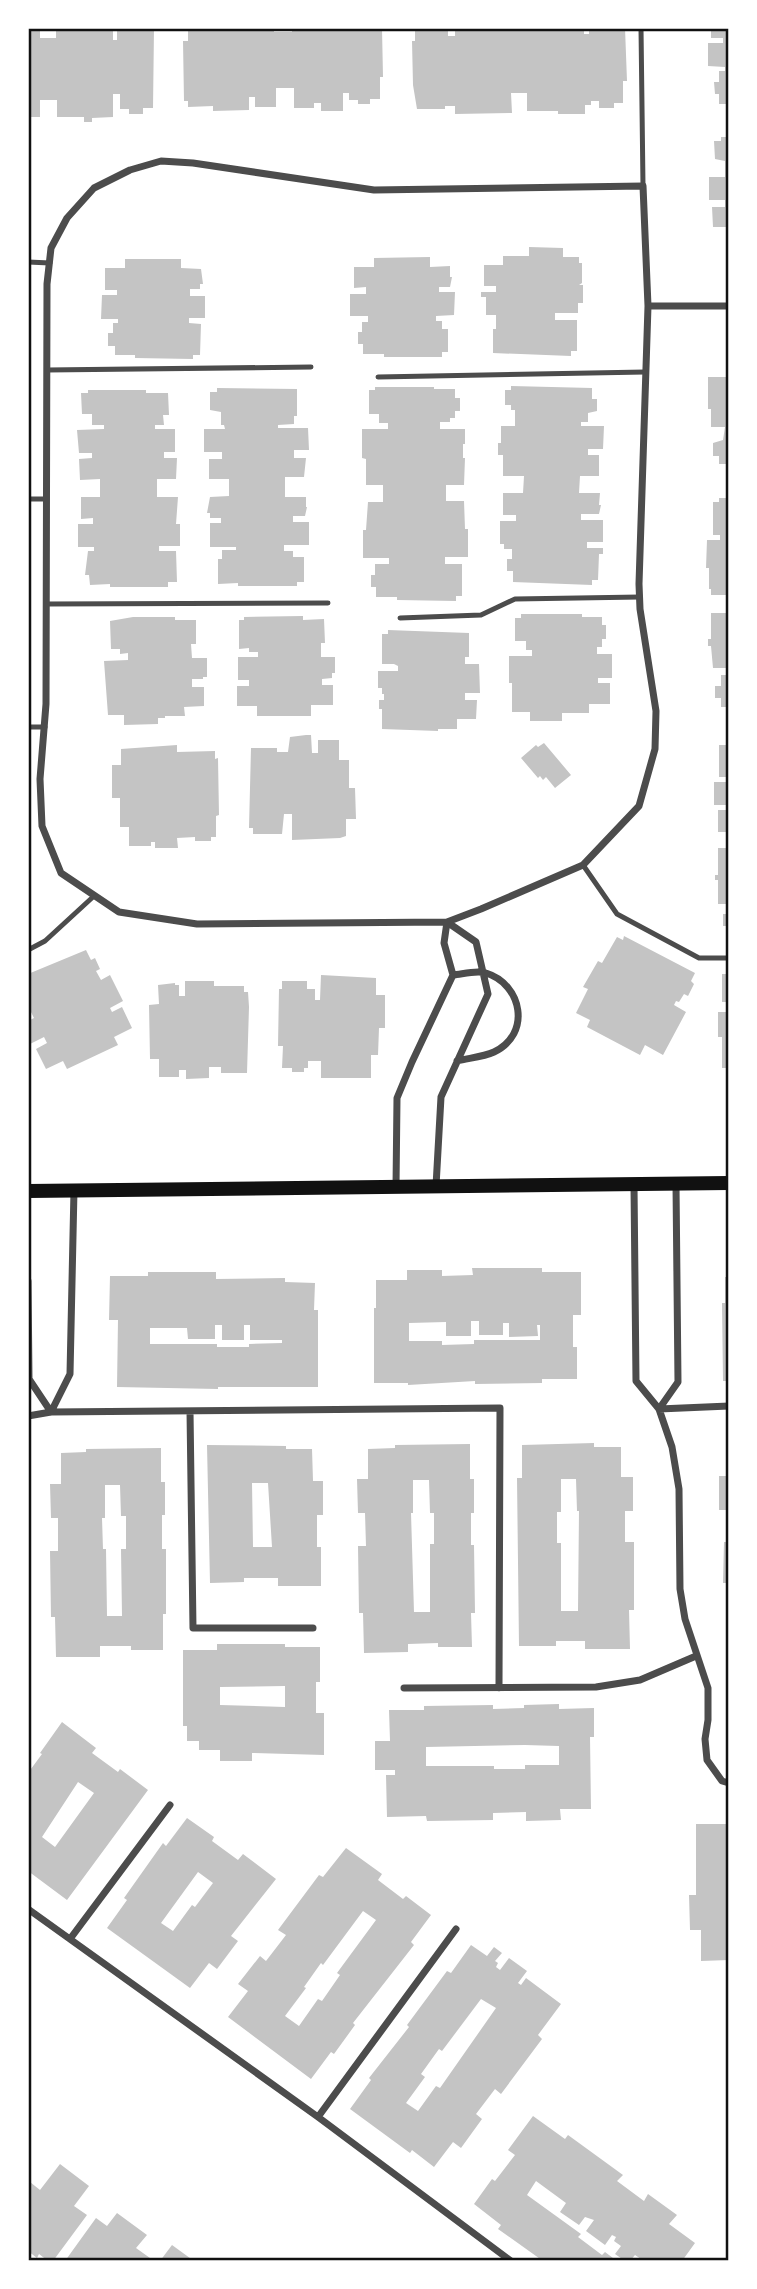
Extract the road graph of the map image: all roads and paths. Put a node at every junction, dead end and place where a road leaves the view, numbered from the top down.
1 (640, 28) edge
2 (643, 186) junction
3 (28, 262) edge
4 (50, 263) junction
5 (648, 306) junction
6 (729, 306) edge
7 (311, 367) dead end
8 (47, 370) junction
9 (646, 372) junction
10 (378, 377) dead end
11 (28, 499) edge
12 (47, 499) junction
13 (639, 597) junction
14 (328, 603) dead end
15 (46, 604) junction
16 (400, 618) dead end
17 (28, 727) edge
18 (45, 727) junction
19 (583, 865) junction
20 (94, 896) junction
21 (447, 922) junction
22 (28, 950) edge
23 (729, 958) edge
24 (483, 972) junction
25 (453, 975) junction
26 (457, 1061) junction
27 (676, 1184) junction
28 (729, 1184) edge
29 (634, 1185) junction
30 (397, 1187) junction
31 (436, 1187) junction
32 (74, 1190) junction
33 (28, 1191) edge
34 (28, 1282) edge
35 (729, 1405) edge
36 (659, 1409) junction
37 (190, 1411) junction
38 (51, 1412) junction
39 (28, 1416) edge
40 (313, 1628) dead end
41 (696, 1656) junction
42 (404, 1688) dead end
43 (499, 1688) junction
44 (729, 1783) edge
45 (170, 1805) dead end
46 (28, 1909) edge
47 (456, 1929) dead end
48 (70, 1939) junction
49 (318, 2118) junction
50 (510, 2261) edge

1 - 2 lane
2 - 4 street
2 - 5 street
3 - 4 lane
4 - 8 street
5 - 6 street
5 - 9 street
7 - 8 lane
8 - 12 street
9 - 10 lane
9 - 13 street
11 - 12 lane
12 - 15 street
13 - 16 lane
13 - 19 street
14 - 15 lane
15 - 18 street
17 - 18 lane
18 - 20 street
19 - 21 street
19 - 23 lane
20 - 21 street
20 - 22 lane
21 - 24 street
21 - 25 street
24 - 25 street
24 - 26 street
24 - 26 street
25 - 30 street
26 - 31 street
27 - 28 main road
27 - 29 main road
27 - 36 street
29 - 31 main road
29 - 36 street
30 - 31 main road
30 - 32 main road
32 - 33 main road
32 - 38 street
34 - 38 street
35 - 36 street
36 - 41 street
37 - 38 street
37 - 40 street
37 - 43 street
38 - 39 street
41 - 43 street
41 - 44 street
42 - 43 street
45 - 48 street
46 - 48 street
47 - 49 street
48 - 49 street
49 - 50 street

